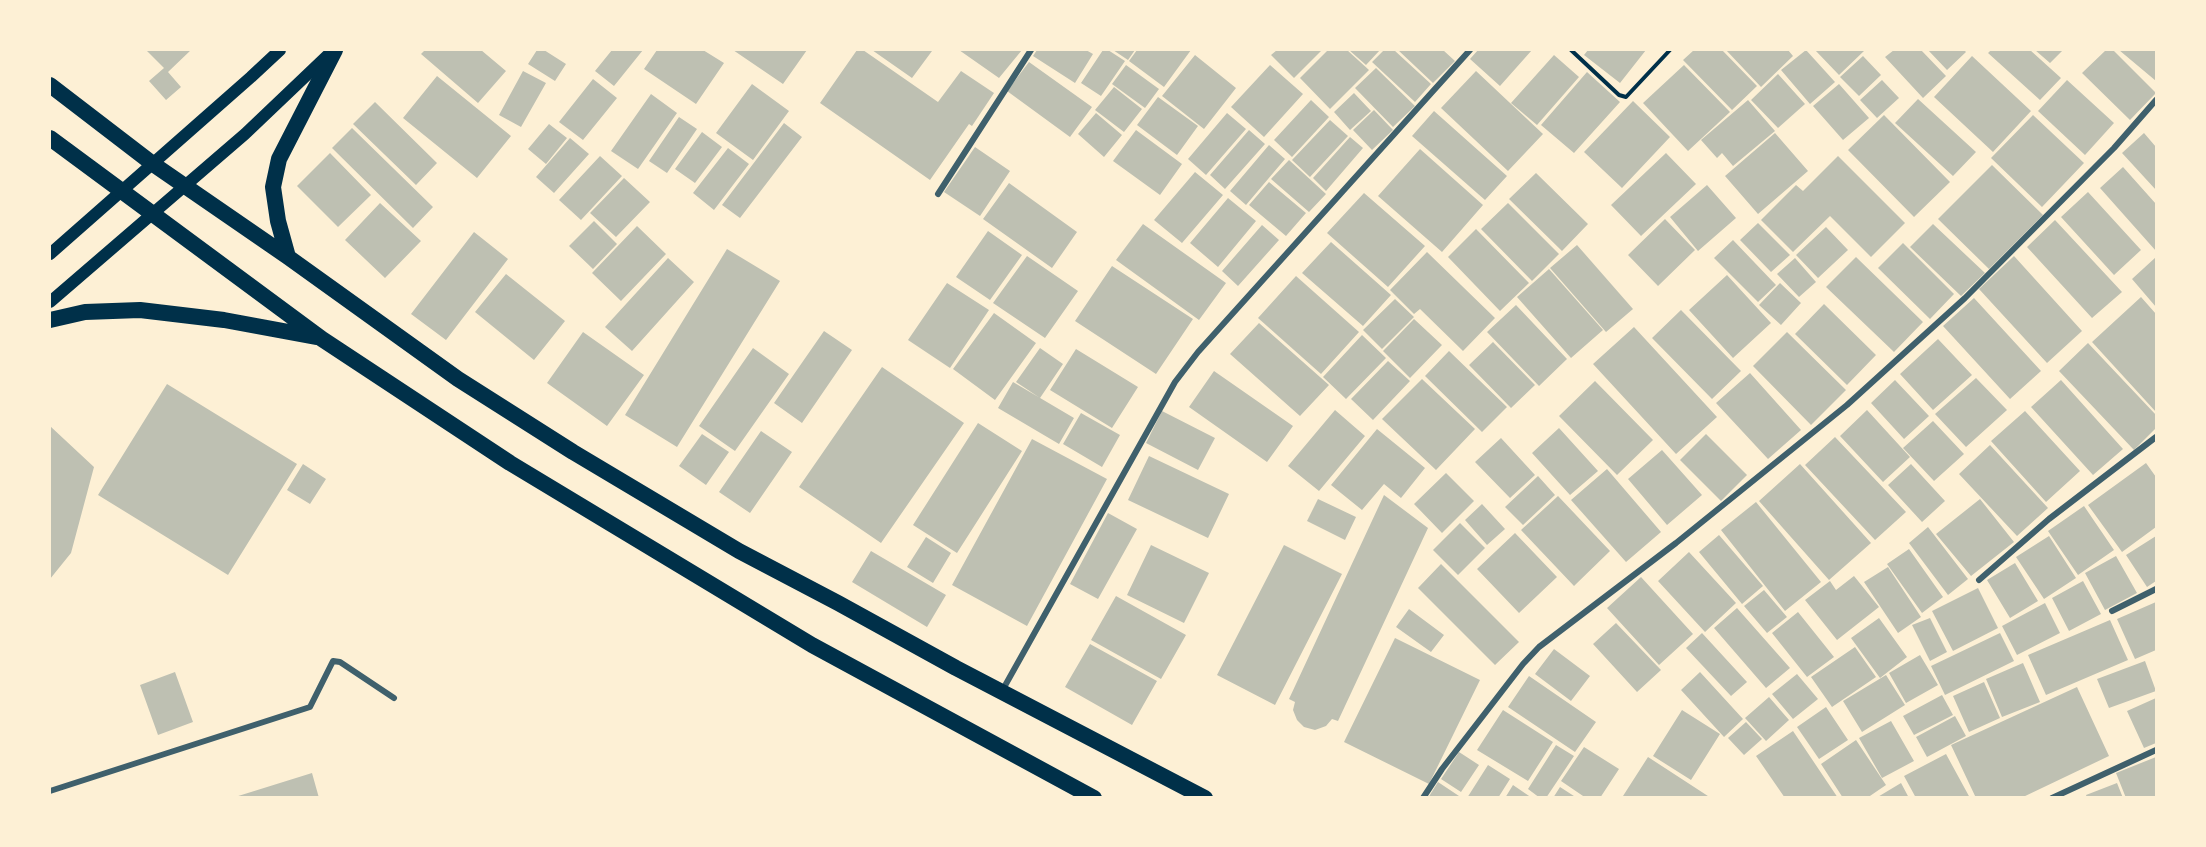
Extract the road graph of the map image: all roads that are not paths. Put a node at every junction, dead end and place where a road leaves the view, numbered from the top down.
1 (280, 50) edge
2 (335, 50) edge
3 (1031, 50) edge
4 (1470, 50) edge
5 (50, 85) edge
6 (2157, 100) edge
7 (50, 138) edge
8 (153, 164) junction
9 (185, 186) junction
10 (121, 191) junction
11 (938, 194) dead end
12 (152, 214) junction
13 (50, 254) edge
14 (288, 257) junction
15 (50, 302) edge
16 (50, 320) edge
17 (322, 339) junction
18 (2157, 437) edge
19 (1979, 580) dead end
20 (2157, 589) edge
21 (2112, 611) dead end
22 (1002, 692) junction
23 (394, 698) dead end
24 (2157, 750) edge
25 (50, 791) edge
26 (1094, 798) edge
27 (1205, 798) edge
28 (1422, 798) edge
29 (2052, 798) edge

1 - 8 main road
2 - 9 main road
2 - 14 highway
3 - 11 street
4 - 22 street
5 - 8 highway
6 - 28 street
7 - 10 highway
8 - 9 highway
8 - 10 main road
9 - 12 main road
9 - 14 highway
10 - 12 highway
10 - 13 main road
12 - 15 main road
12 - 17 highway
14 - 22 highway
16 - 17 highway
17 - 26 highway
18 - 19 street
20 - 21 street
22 - 27 highway
23 - 25 street
24 - 29 street

